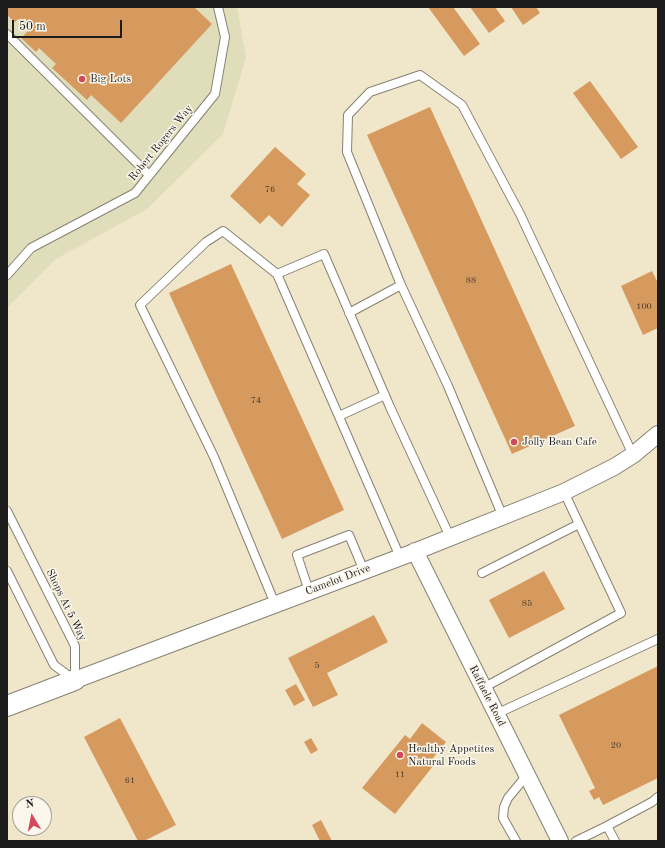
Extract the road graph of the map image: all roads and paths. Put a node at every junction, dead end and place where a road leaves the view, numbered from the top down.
1 (218, 7) edge
2 (7, 34) edge
3 (149, 175) junction
4 (277, 274) junction
5 (7, 275) edge
6 (401, 285) junction
7 (349, 313) junction
8 (385, 395) junction
9 (339, 416) junction
10 (658, 434) edge
11 (633, 454) junction
12 (564, 492) junction
13 (7, 511) edge
14 (503, 517) junction
15 (579, 524) junction
16 (450, 538) junction
17 (407, 554) junction
18 (364, 570) junction
19 (7, 571) edge
20 (482, 573) dead end
21 (309, 591) junction
22 (275, 604) junction
23 (658, 639) edge
24 (75, 680) junction
25 (483, 688) junction
26 (7, 706) edge
27 (496, 714) junction
28 (527, 775) junction
29 (658, 797) edge
30 (607, 826) junction
31 (516, 841) edge
32 (560, 841) edge
33 (576, 841) edge
34 (616, 841) edge

1 - 3 lane, Robert Rogers Way
2 - 3 lane
3 - 5 lane, Robert Rogers Way
4 - 7 lane
4 - 9 lane
4 - 22 lane
6 - 7 lane
6 - 11 lane
6 - 14 lane
7 - 8 lane
8 - 9 lane
8 - 16 lane
9 - 17 lane
10 - 11 street, Camelot Drive
11 - 12 street, Camelot Drive
12 - 14 street, Camelot Drive
12 - 15 lane
13 - 24 lane, Shops At 5 Way
14 - 16 street, Camelot Drive
15 - 20 lane
15 - 25 lane
16 - 17 street, Camelot Drive
17 - 18 street, Camelot Drive
17 - 25 street, Raffaele Road
18 - 21 street, Camelot Drive
18 - 21 lane
19 - 24 lane
21 - 22 street, Camelot Drive
22 - 24 street, Camelot Drive
23 - 27 lane
24 - 26 street, Camelot Drive
25 - 27 street, Raffaele Road
27 - 28 street, Raffaele Road
28 - 31 lane
28 - 32 street, Raffaele Road
29 - 30 lane
30 - 33 lane
30 - 34 lane

